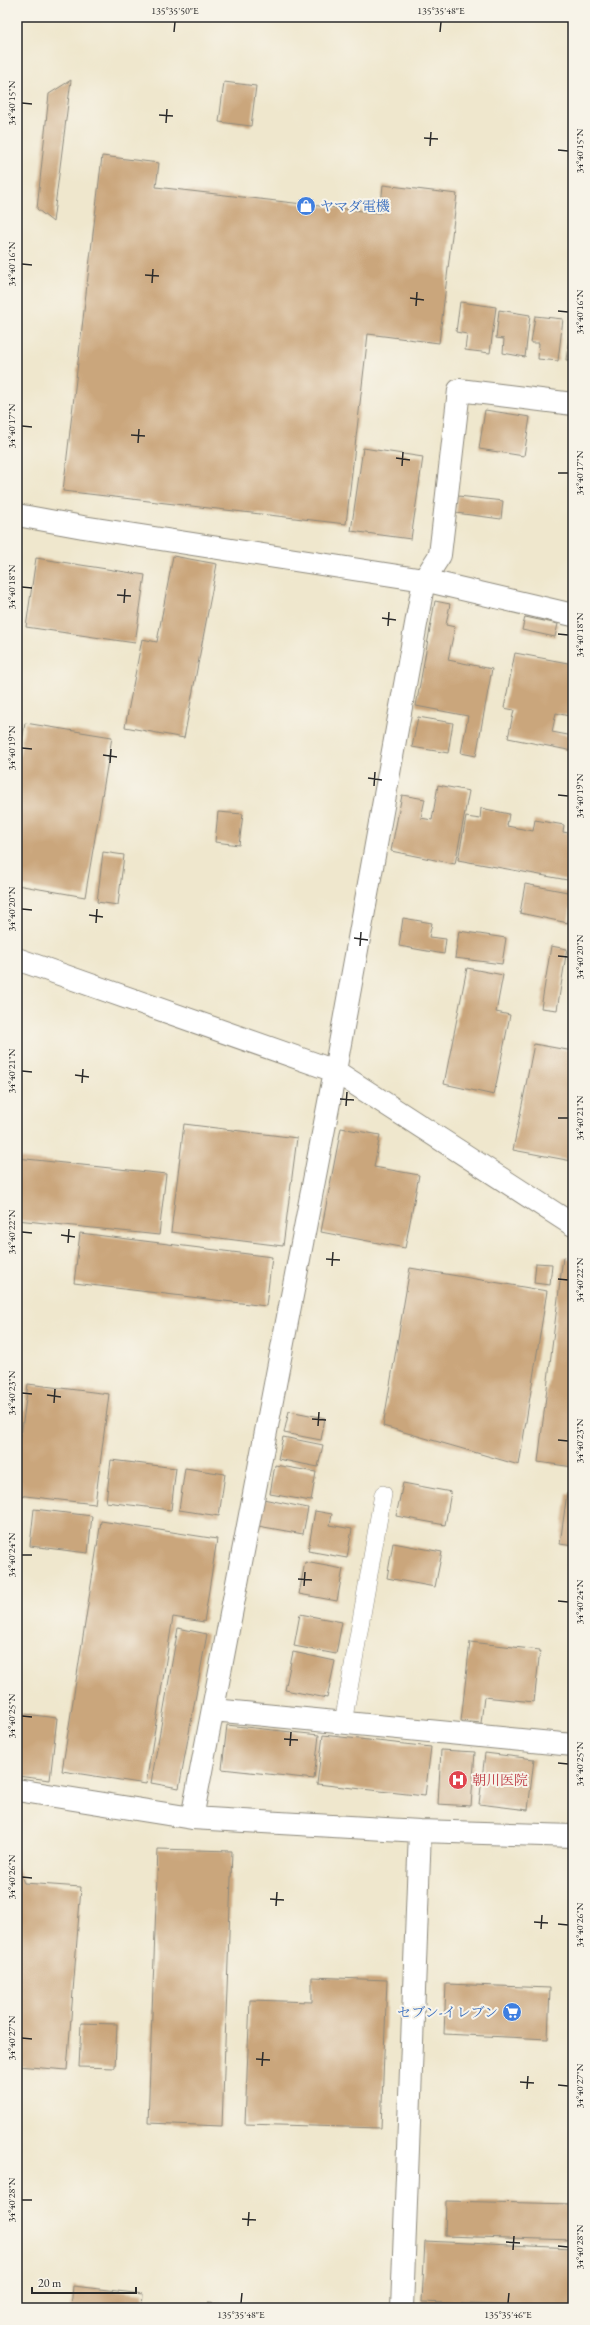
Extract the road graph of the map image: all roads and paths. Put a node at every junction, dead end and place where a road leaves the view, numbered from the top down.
1 (573, 404) edge
2 (17, 515) edge
3 (424, 580) junction
4 (573, 615) edge
5 (17, 959) edge
6 (335, 1071) junction
7 (573, 1225) edge
8 (383, 1494) dead end
9 (213, 1710) junction
10 (343, 1723) junction
11 (573, 1744) edge
12 (17, 1790) edge
13 (192, 1818) junction
14 (420, 1831) junction
15 (573, 1836) edge
16 (402, 2308) edge

1 - 3 street
2 - 3 street
3 - 4 street
3 - 6 street
5 - 6 street
6 - 7 street
6 - 9 street
8 - 10 lane
9 - 10 street
9 - 13 street
10 - 11 street
12 - 13 street
13 - 14 street
14 - 15 street
14 - 16 street

